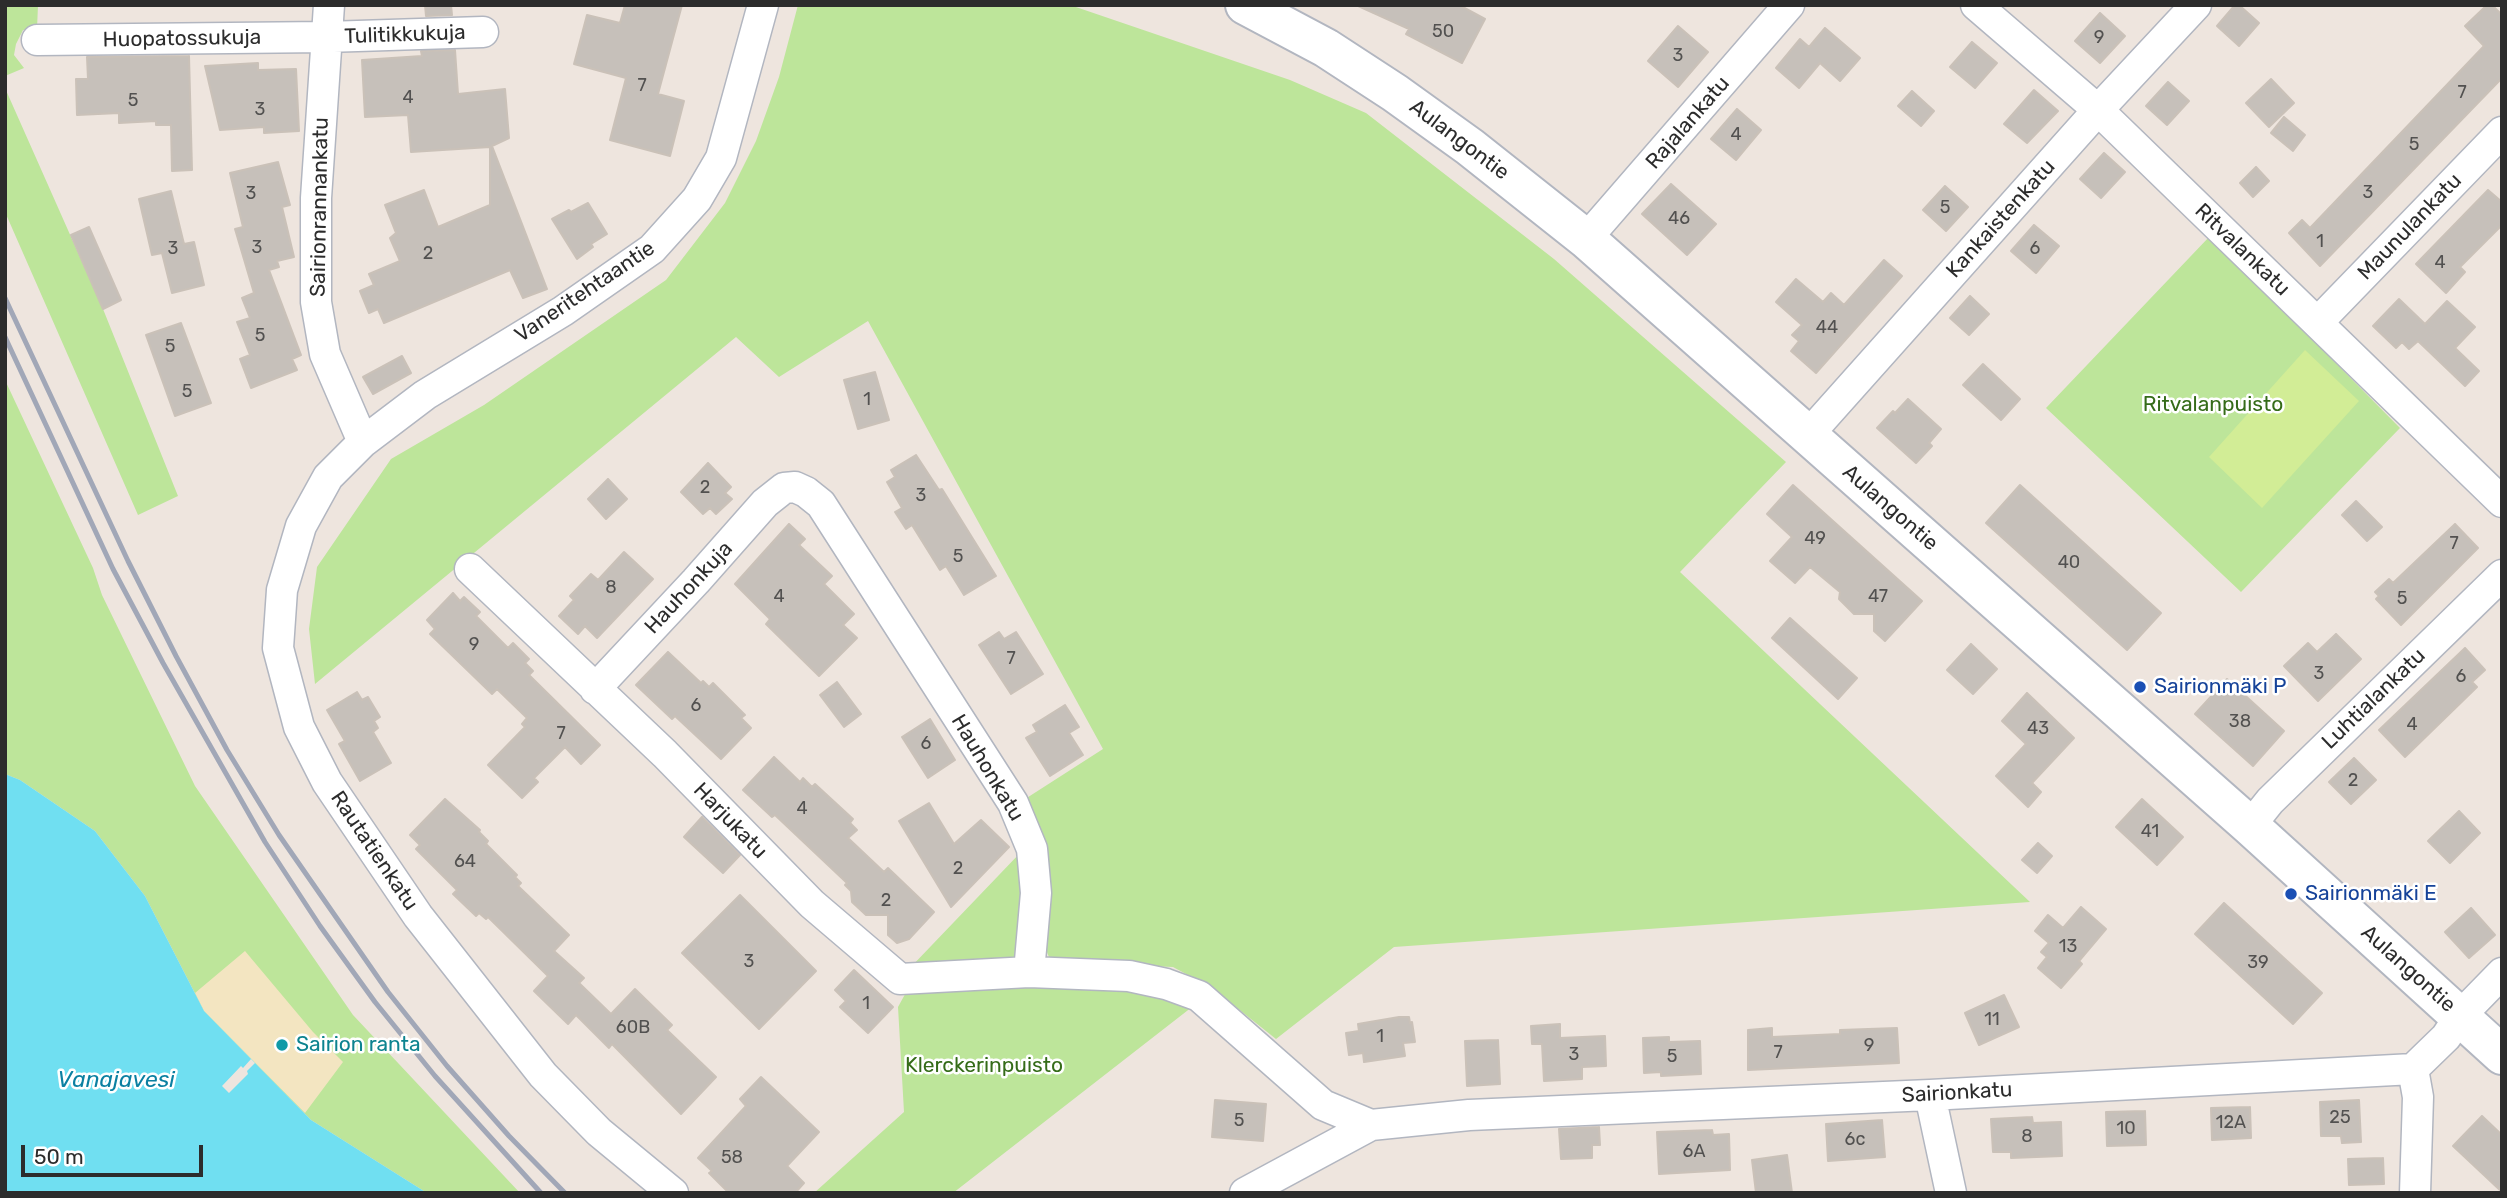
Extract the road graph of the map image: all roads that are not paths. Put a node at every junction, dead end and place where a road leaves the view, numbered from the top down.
1 (328, 5) edge
2 (763, 5) edge
3 (1245, 5) edge
4 (1789, 5) edge
5 (1976, 5) edge
6 (2196, 5) edge
7 (483, 32) dead end
8 (326, 37) junction
9 (37, 40) dead end
10 (2098, 110) junction
11 (2502, 132) edge
12 (1586, 239) junction
13 (2318, 322) junction
14 (1808, 435) junction
15 (363, 442) junction
16 (784, 488) joint
17 (2502, 502) edge
18 (470, 569) dead end
19 (2502, 575) edge
20 (595, 689) junction
21 (2250, 826) junction
22 (1029, 972) junction
23 (2502, 973) edge
24 (2460, 1016) junction
25 (2502, 1055) edge
26 (2413, 1069) junction
27 (1930, 1095) junction
28 (1371, 1125) junction
29 (673, 1193) edge
30 (1245, 1193) edge
31 (1951, 1193) edge
32 (2415, 1193) edge

1 - 8 street, Sairionrannankatu
2 - 15 street, Vaneritehtaantie
3 - 12 main road, Aulangontie
4 - 12 street, Rajalankatu
5 - 10 street, Ritvalankatu
6 - 10 street, Kankaistenkatu
7 - 8 street, Tulitikkukuja
8 - 9 street, Huopatossukuja
8 - 15 street, Sairionrannankatu
10 - 13 street, Ritvalankatu
10 - 14 street, Kankaistenkatu
11 - 13 street, Maunulankatu
12 - 14 main road, Aulangontie
13 - 17 street, Ritvalankatu
14 - 21 main road, Aulangontie
15 - 29 street, Rautatienkatu
16 - 20 street, Hauhonkuja
16 - 22 street, Hauhonkatu
18 - 20 street, Harjukatu
19 - 21 street, Luhtialankatu
20 - 22 street, Harjukatu
21 - 24 main road, Aulangontie
22 - 28 street
23 - 24 street
24 - 25 main road, Aulangontie
24 - 26 street
26 - 27 street, Sairionkatu
26 - 32 street
27 - 28 street, Sairionkatu
27 - 31 street
28 - 30 street

